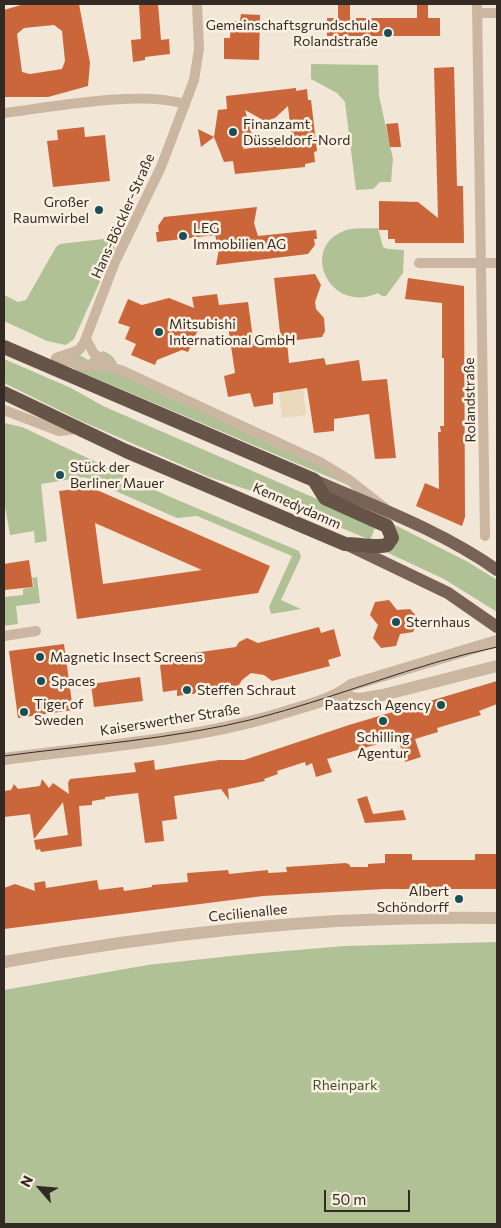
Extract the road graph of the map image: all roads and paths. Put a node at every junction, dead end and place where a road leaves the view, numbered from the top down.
1 (196, 4) edge
2 (477, 8) edge
3 (497, 13) edge
4 (185, 104) junction
5 (4, 112) edge
6 (419, 263) dead end
7 (481, 263) junction
8 (497, 263) edge
9 (86, 339) junction
10 (4, 347) edge
11 (56, 358) junction
12 (42, 364) junction
13 (121, 370) junction
14 (4, 393) edge
15 (4, 410) edge
16 (76, 428) junction
17 (314, 480) junction
18 (393, 515) junction
19 (486, 536) dead end
20 (345, 544) junction
21 (497, 570) edge
22 (497, 627) edge
23 (36, 631) dead end
24 (4, 636) edge
25 (497, 641) edge
26 (497, 666) edge
27 (337, 696) junction
28 (4, 759) edge
29 (497, 918) edge
30 (4, 962) edge

1 - 4 street, Hans-Böckler-Straße
2 - 3 street
2 - 7 street, Rolandstraße
4 - 5 street
4 - 9 street, Hans-Böckler-Straße
6 - 7 street
7 - 8 street
7 - 19 street, Rolandstraße
9 - 11 street
9 - 13 street
10 - 12 highway, Kennedydamm
11 - 12 street
11 - 13 street, Kennedydamm
12 - 17 highway, Kennedydamm
13 - 18 street, Kennedydamm
14 - 16 highway, Kennedydamm
15 - 16 street, Kennedydamm
16 - 20 highway, Kennedydamm
17 - 18 main road, Kennedydamm
17 - 20 highway
18 - 21 main road, Kennedydamm
20 - 22 main road, Kennedydamm
23 - 24 street
25 - 27 street, Kaiserswerther Straße
26 - 27 street, Kaiserswerther Straße
27 - 28 street, Kaiserswerther Straße
29 - 30 street, Cecilienallee

